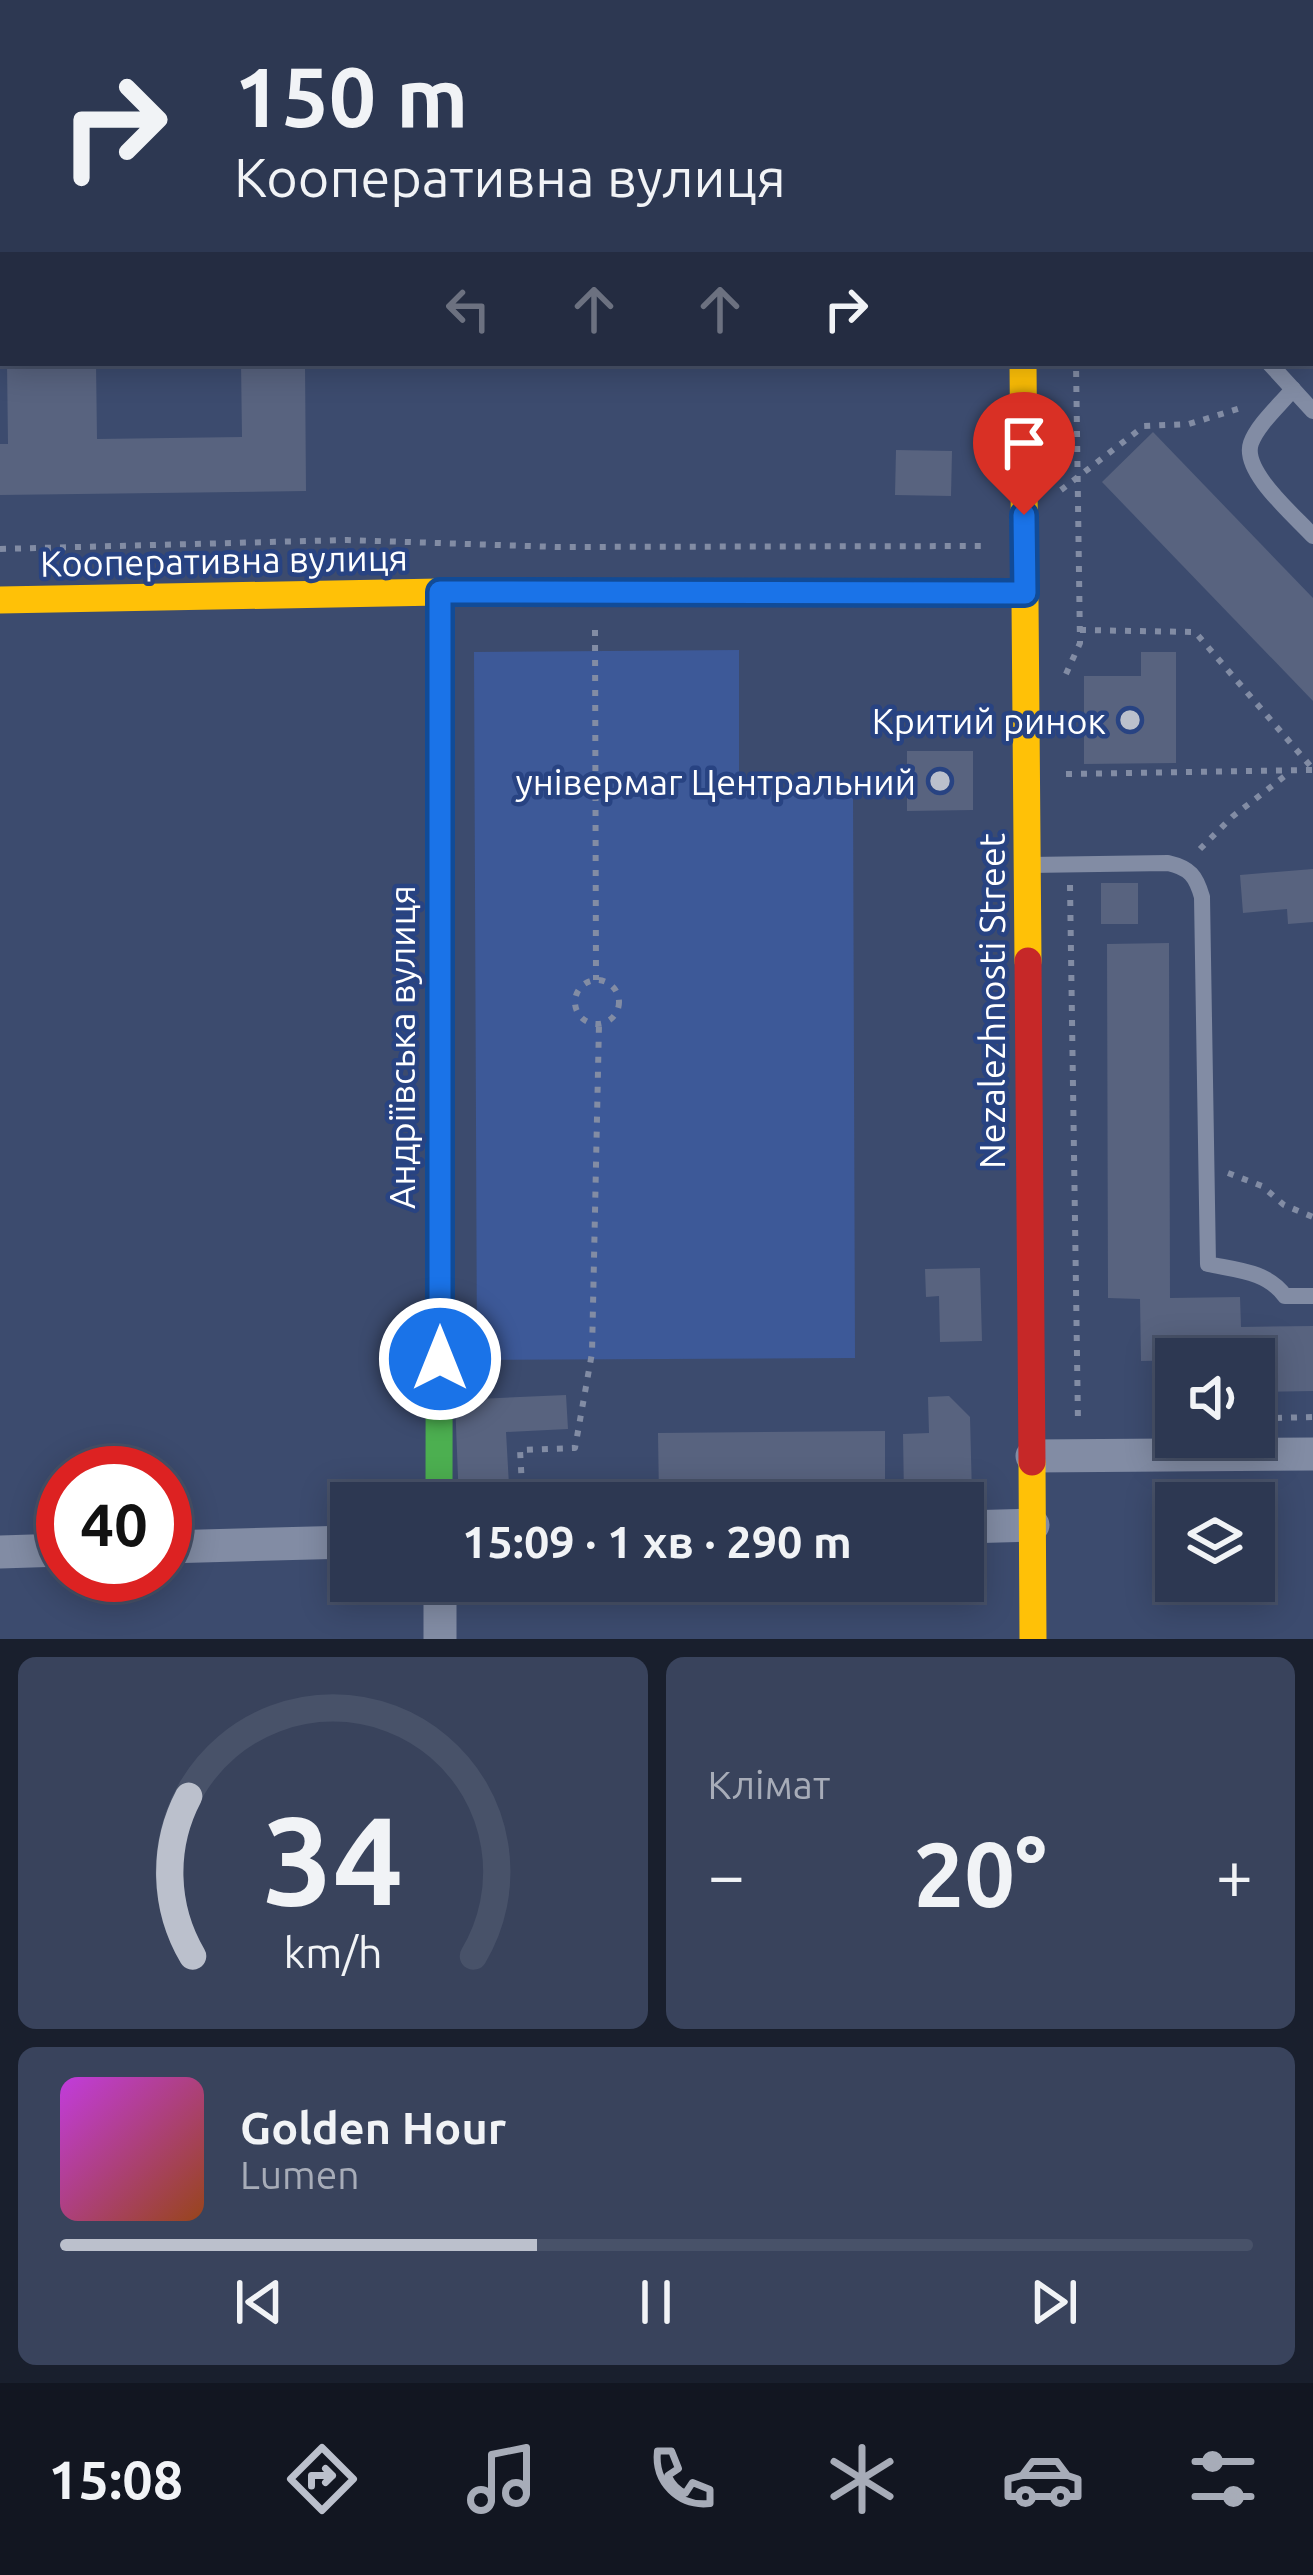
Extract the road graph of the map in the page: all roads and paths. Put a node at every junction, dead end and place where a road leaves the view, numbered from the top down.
1 (1023, 366) edge
2 (1076, 366) edge
3 (1272, 366) edge
4 (1293, 389) junction
5 (1280, 405) junction
6 (1313, 411) edge
7 (1080, 477) junction
8 (982, 528) dead end
9 (1313, 536) edge
10 (0, 549) edge
11 (440, 592) junction
12 (594, 592) junction
13 (1025, 593) junction
14 (0, 600) edge
15 (1080, 630) junction
16 (1063, 690) dead end
17 (1065, 753) dead end
18 (1313, 769) edge
19 (1293, 770) junction
20 (1207, 840) dead end
21 (1070, 865) junction
22 (1029, 866) junction
23 (596, 980) junction
24 (599, 1024) junction
25 (1207, 1171) junction
26 (1313, 1216) edge
27 (1313, 1296) edge
28 (1313, 1417) edge
29 (1275, 1418) edge
30 (1096, 1421) dead end
31 (1313, 1454) edge
32 (1032, 1456) junction
33 (440, 1482) edge
34 (522, 1482) edge
35 (1033, 1526) junction
36 (984, 1527) edge
37 (330, 1543) edge
38 (192, 1546) edge
39 (36, 1551) edge
40 (0, 1552) edge
41 (440, 1602) edge
42 (440, 1639) edge
43 (1033, 1639) edge

1 - 13 street, Nezalezhnosti Street
2 - 7 path
3 - 4 lane
4 - 5 lane
4 - 6 lane
5 - 7 path
5 - 9 lane
7 - 15 path
8 - 10 path
11 - 12 street, Кооперативна вулиця
11 - 14 street, Кооперативна вулиця
11 - 33 street, Андріївська вулиця
12 - 13 street, Кооперативна вулиця
12 - 23 path
13 - 22 street, Nezalezhnosti Street
15 - 16 path
15 - 18 path
17 - 19 path
18 - 19 path
19 - 20 path
21 - 22 lane
21 - 25 lane
21 - 30 path
22 - 32 street, Nezalezhnosti Street
23 - 24 path
23 - 24 path
24 - 34 path
25 - 26 path
25 - 27 lane
28 - 29 path
31 - 32 street
32 - 35 street, Nezalezhnosti Street
35 - 36 street
35 - 43 street, Nezalezhnosti Street
37 - 38 street
39 - 40 street
41 - 42 street

